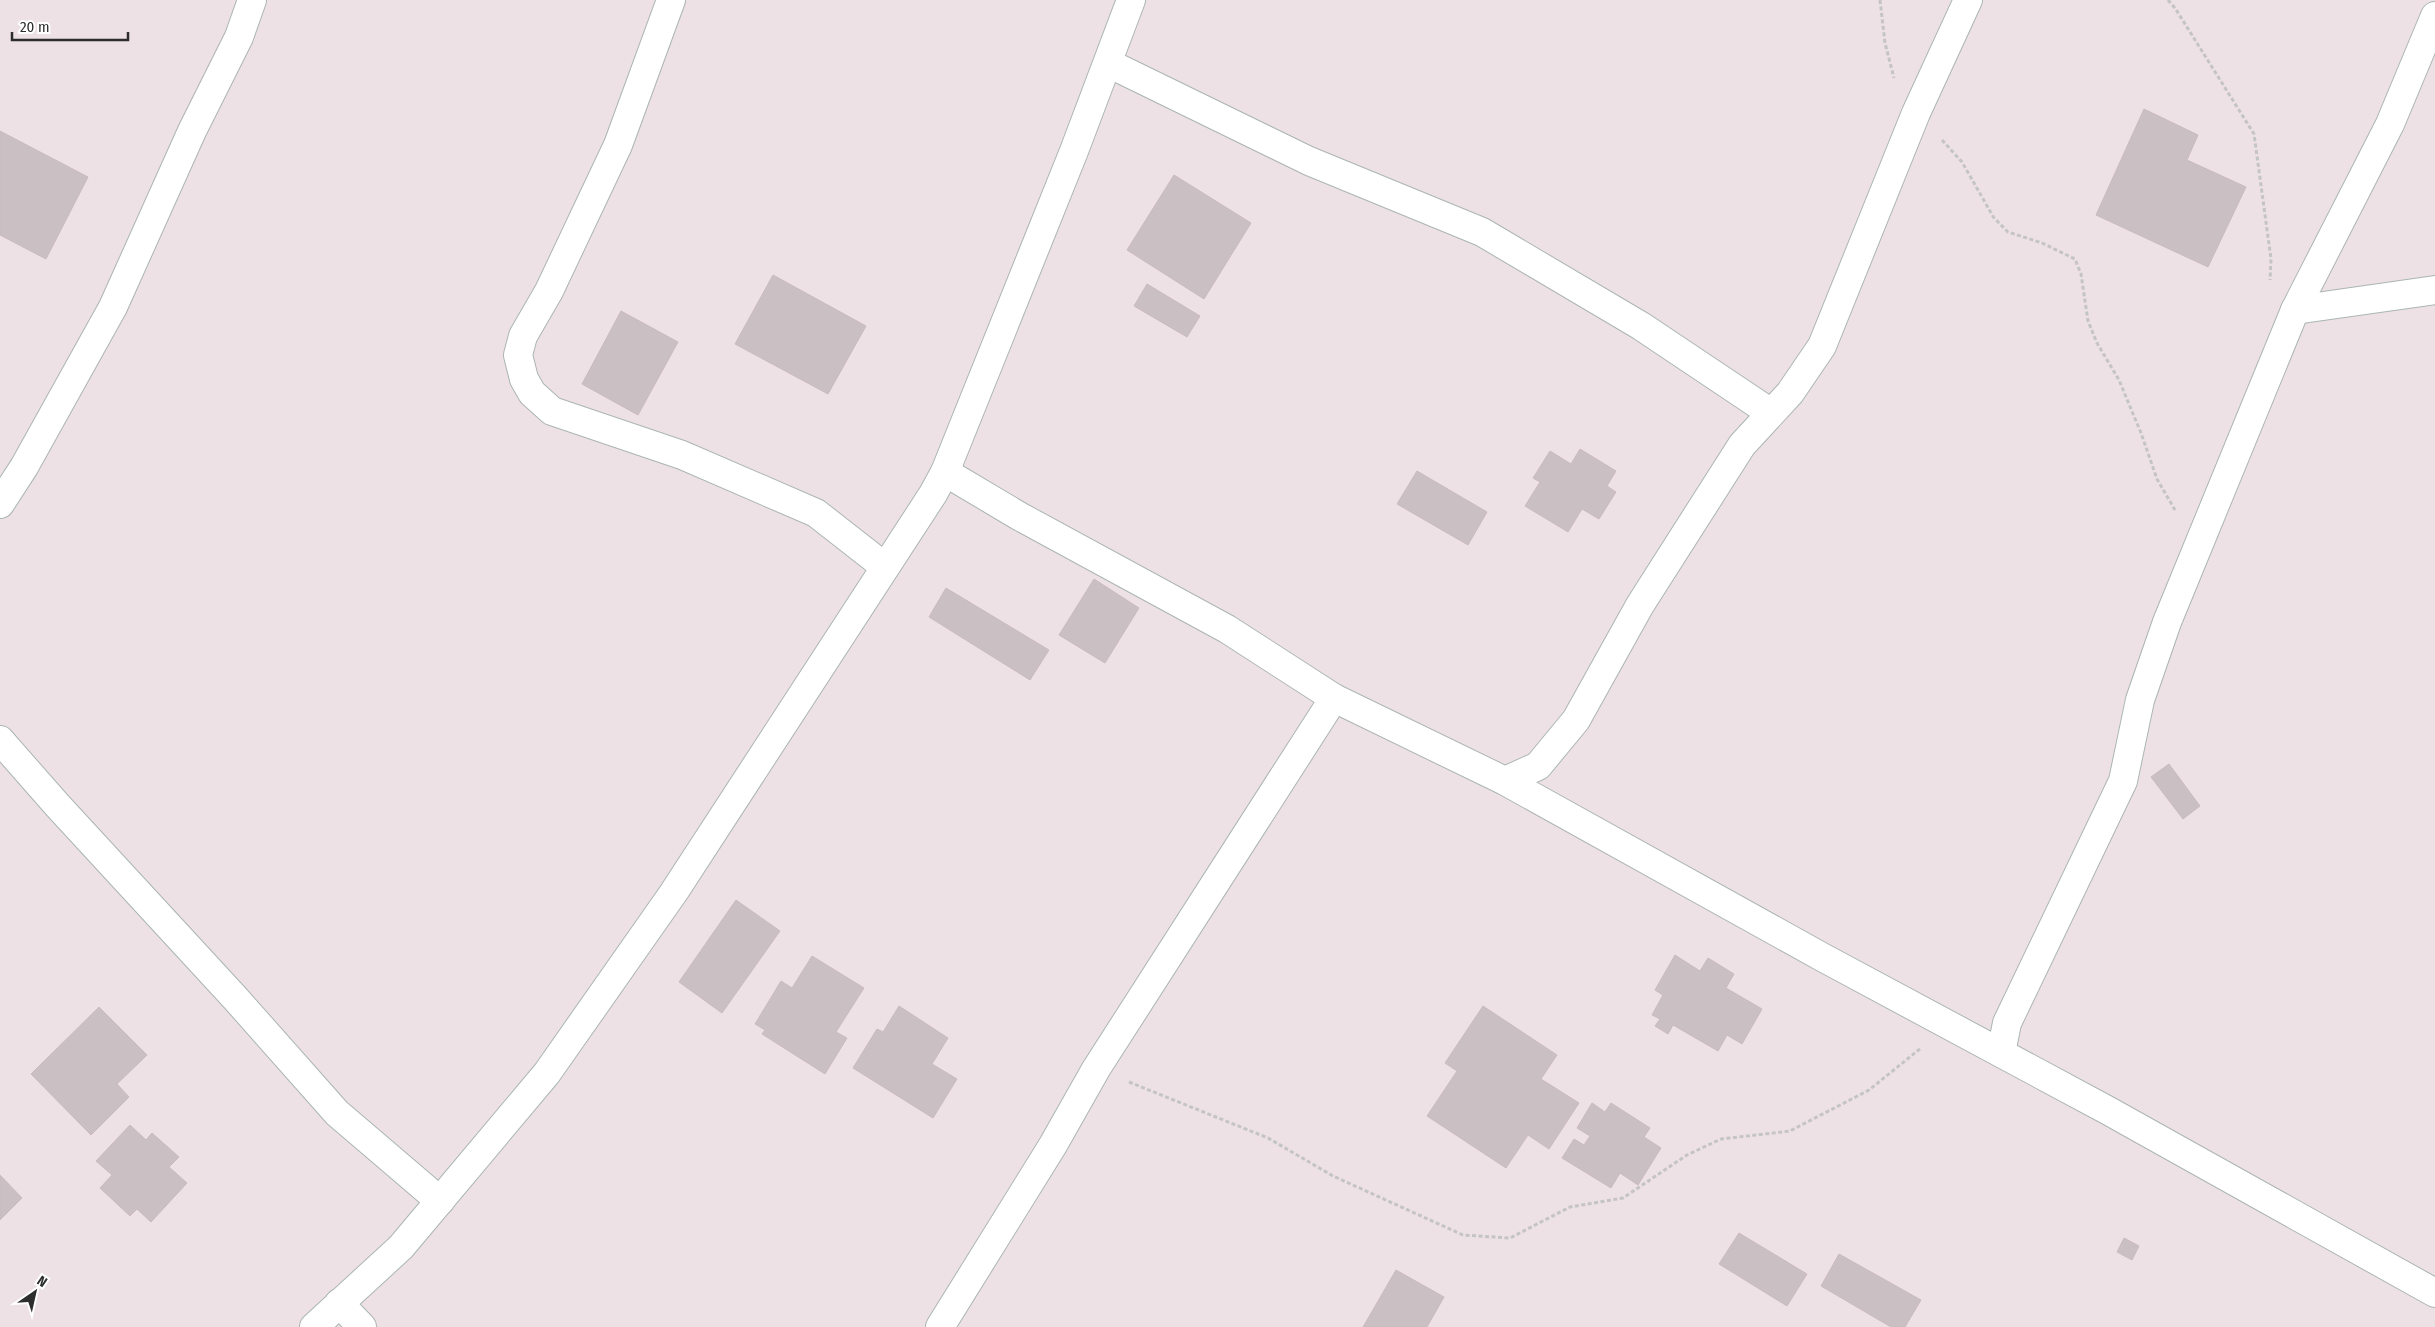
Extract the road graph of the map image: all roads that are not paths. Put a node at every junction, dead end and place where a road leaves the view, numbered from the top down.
1 (252, 0) edge
2 (671, 0) edge
3 (1131, 0) edge
4 (1968, 0) edge
5 (2435, 16) edge
6 (1108, 63) junction
7 (2435, 290) edge
8 (2295, 310) junction
9 (1771, 413) junction
10 (945, 472) junction
11 (0, 504) edge
12 (885, 567) junction
13 (1334, 698) junction
14 (0, 740) edge
15 (1505, 780) junction
16 (2001, 1053) junction
17 (440, 1201) junction
18 (2435, 1293) edge
19 (339, 1303) junction
20 (314, 1327) edge
21 (362, 1327) edge
22 (940, 1327) edge

1 - 11 street
2 - 12 street
3 - 6 street
4 - 9 street
5 - 8 street
6 - 9 street
6 - 10 street
7 - 8 street
8 - 16 street
9 - 15 street
10 - 12 street
10 - 13 street
12 - 17 street
13 - 15 street
13 - 22 street
14 - 17 street
15 - 16 street
16 - 18 street
17 - 19 street
19 - 20 street
19 - 21 street

